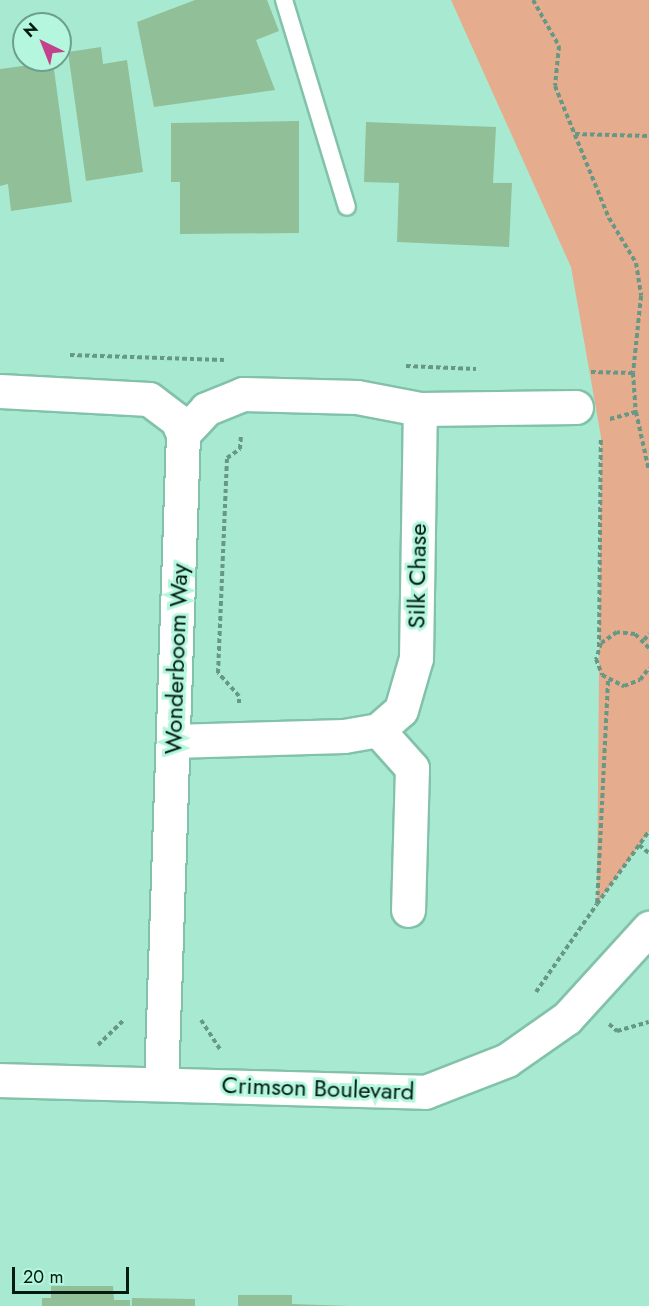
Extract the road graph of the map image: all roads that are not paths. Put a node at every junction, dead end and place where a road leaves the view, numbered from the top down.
1 (284, 0) edge
2 (347, 207) dead end
3 (0, 391) edge
4 (576, 407) dead end
5 (420, 409) junction
6 (183, 434) junction
7 (378, 730) junction
8 (173, 741) junction
9 (408, 910) dead end
10 (644, 946) edge
11 (0, 1080) edge
12 (161, 1084) junction

1 - 2 lane
3 - 6 street
4 - 5 street
5 - 6 street
5 - 7 street, Silk Chase
6 - 8 street, Wonderboom Way
7 - 8 street
7 - 9 street
8 - 12 street, Wonderboom Way
10 - 12 street, Crimson Boulevard
11 - 12 street, Crimson Boulevard

